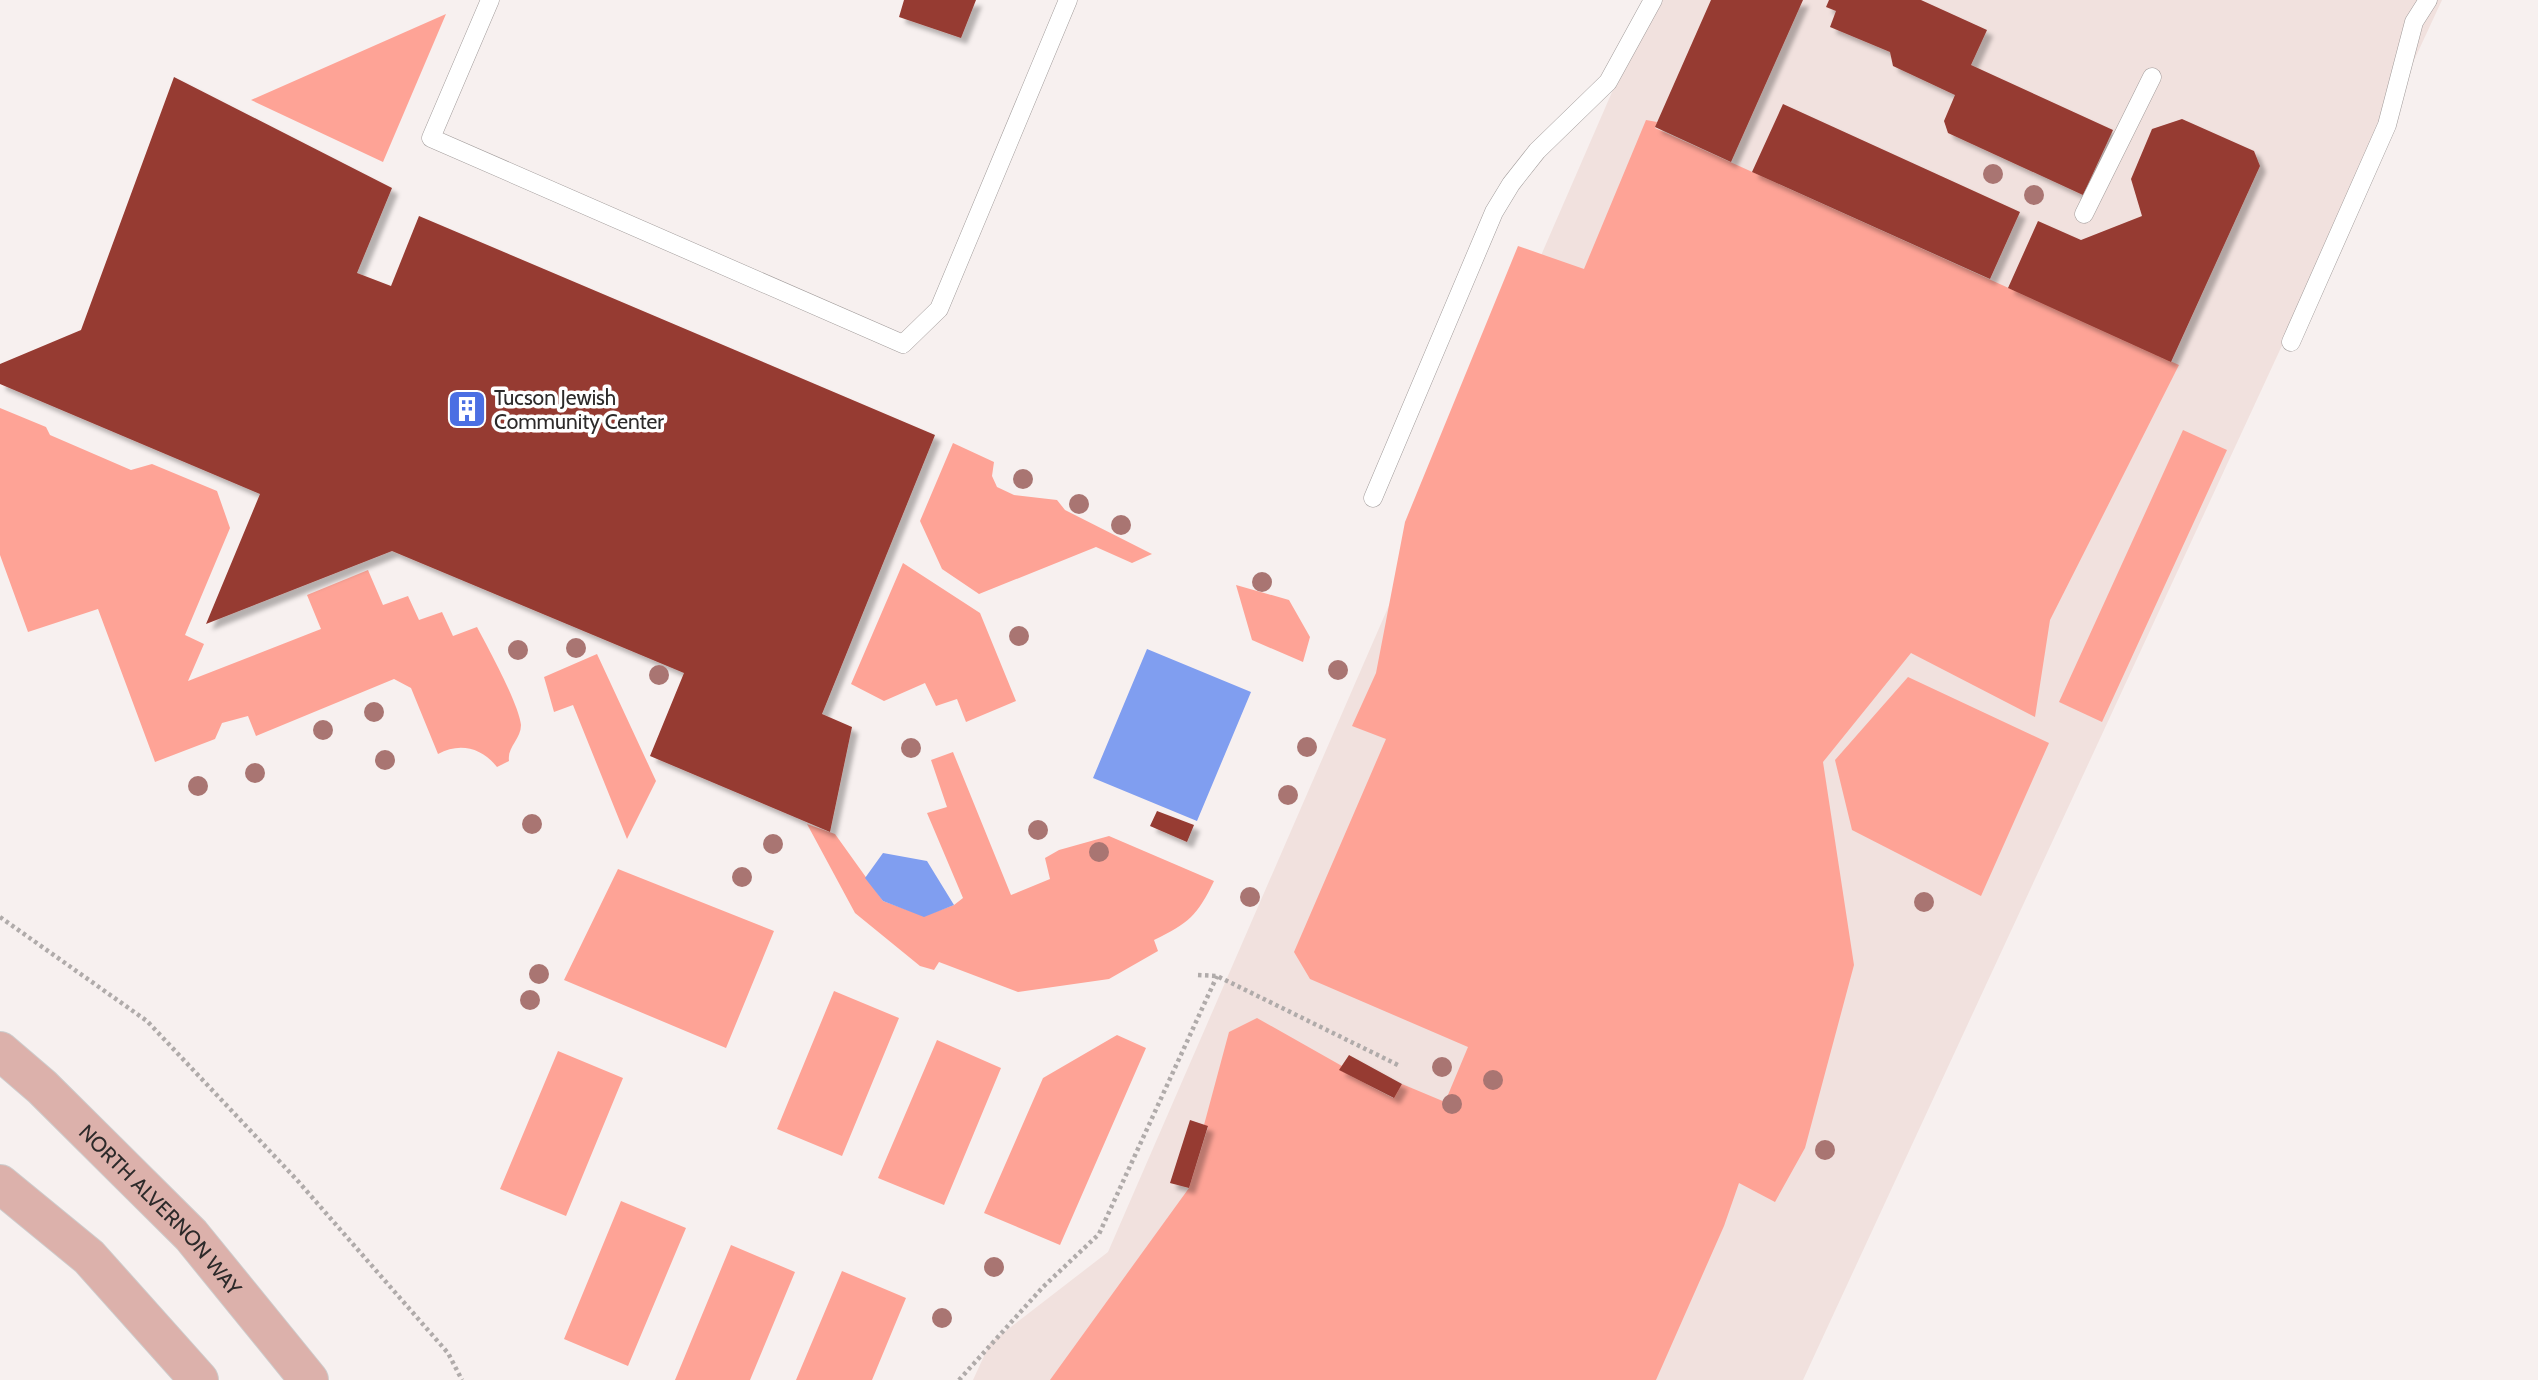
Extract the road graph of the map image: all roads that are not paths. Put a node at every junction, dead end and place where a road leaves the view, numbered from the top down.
1 (490, 0) edge
2 (1068, 0) edge
3 (1654, 0) edge
4 (2428, 0) edge
5 (2152, 77) dead end
6 (2084, 214) dead end
7 (2291, 342) dead end
8 (1373, 498) dead end
9 (0, 1051) edge
10 (0, 1184) edge
11 (199, 1380) edge
12 (309, 1380) edge

1 - 2 lane
3 - 8 lane
4 - 7 lane
5 - 6 lane
9 - 12 main road, NORTH ALVERNON WAY
10 - 11 main road

